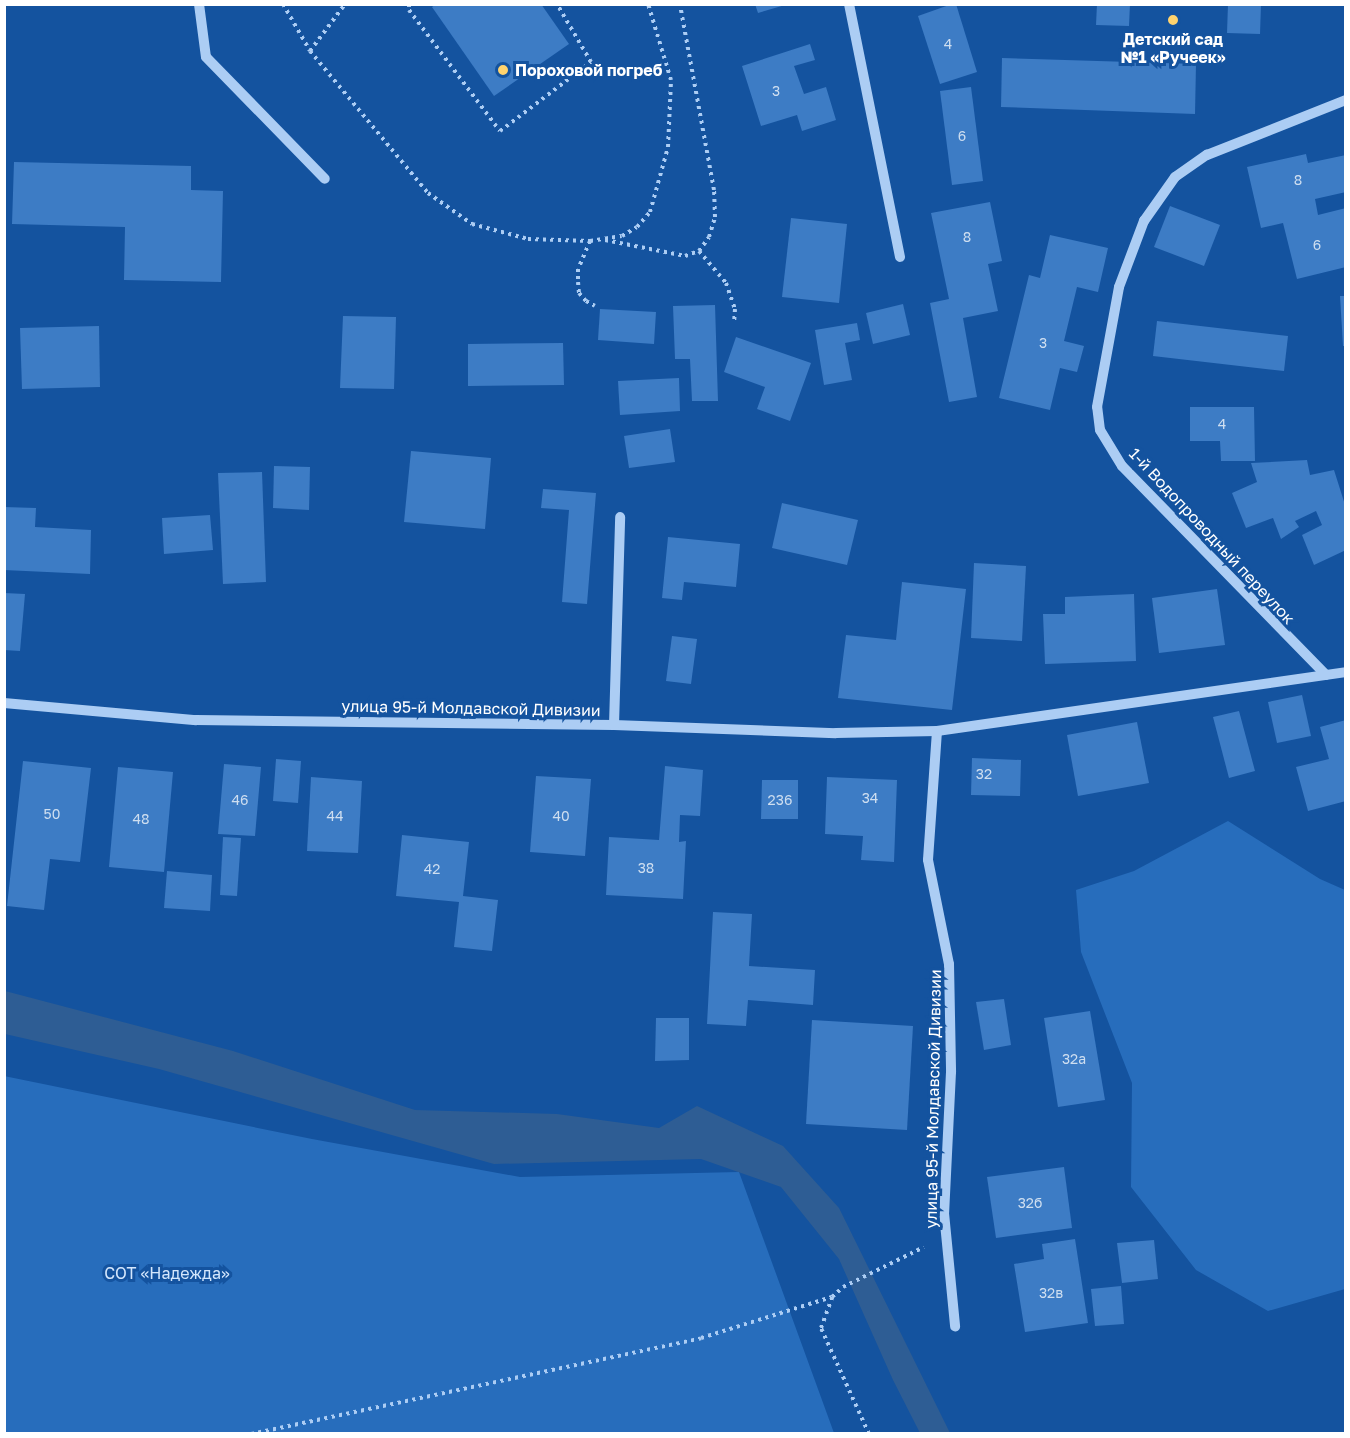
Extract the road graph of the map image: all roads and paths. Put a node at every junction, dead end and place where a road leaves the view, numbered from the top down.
1 (199, 4) edge
2 (283, 4) edge
3 (345, 4) edge
4 (409, 4) edge
5 (557, 4) edge
6 (648, 4) edge
7 (680, 4) edge
8 (849, 4) edge
9 (310, 51) junction
10 (1346, 100) edge
11 (325, 179) dead end
12 (601, 239) junction
13 (590, 241) junction
14 (699, 251) junction
15 (900, 257) dead end
16 (595, 306) dead end
17 (734, 323) dead end
18 (620, 517) dead end
19 (1346, 672) edge
20 (1326, 675) junction
21 (4, 703) edge
22 (614, 725) junction
23 (937, 731) junction
24 (946, 1237) junction
25 (832, 1297) junction
26 (955, 1326) dead end
27 (251, 1434) edge
28 (869, 1434) edge

1 - 11 street
2 - 9 path
3 - 9 path
4 - 5 path
6 - 12 path
7 - 14 path
8 - 15 street
9 - 13 path
10 - 20 street, 1-й Водопроводный переулок
12 - 13 path
12 - 14 path
13 - 16 path
14 - 17 path
18 - 22 street
19 - 20 street, улица 95-й Молдавской Дивизии
20 - 23 street, улица 95-й Молдавской Дивизии
21 - 22 street, улица 95-й Молдавской Дивизии
22 - 23 street, улица 95-й Молдавской Дивизии
23 - 24 street, улица 95-й Молдавской Дивизии
24 - 25 path
24 - 26 street, улица 95-й Молдавской Дивизии
25 - 27 path
25 - 28 path

